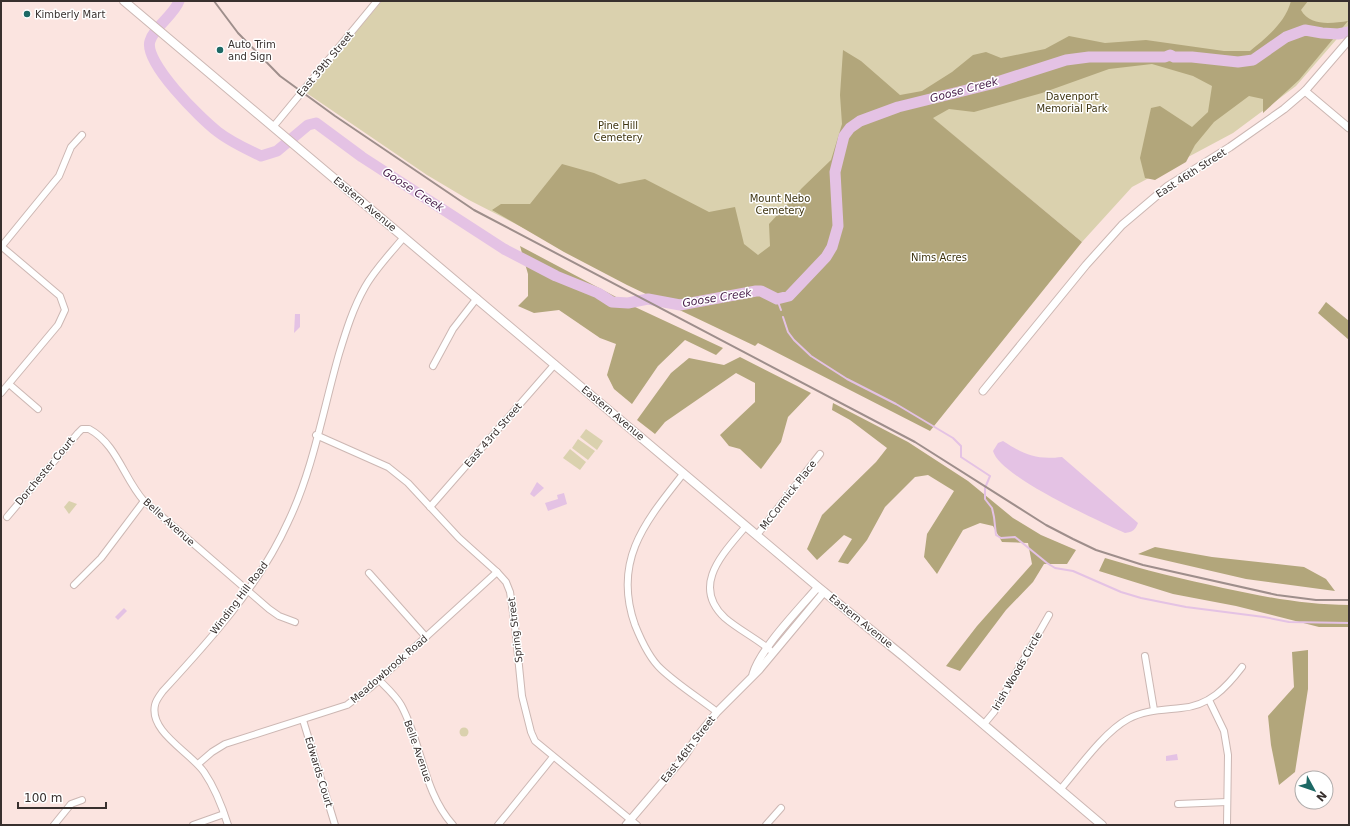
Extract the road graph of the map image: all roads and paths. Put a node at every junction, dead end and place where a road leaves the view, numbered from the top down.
1 (124, 1) edge
2 (377, 1) edge
3 (1349, 40) edge
4 (1304, 91) junction
5 (273, 127) junction
6 (1349, 128) edge
7 (82, 135) dead end
8 (404, 237) junction
9 (1, 246) edge
10 (477, 298) junction
11 (555, 364) junction
12 (433, 366) dead end
13 (9, 384) junction
14 (983, 391) dead end
15 (1, 393) edge
16 (38, 409) dead end
17 (86, 428) joint
18 (316, 435) junction
19 (820, 454) dead end
20 (684, 474) junction
21 (144, 501) junction
22 (430, 507) junction
23 (7, 517) dead end
24 (746, 526) junction
25 (757, 535) junction
26 (498, 572) junction
27 (369, 573) dead end
28 (74, 585) dead end
29 (821, 589) junction
30 (247, 591) junction
31 (1049, 615) dead end
32 (295, 622) dead end
33 (426, 637) junction
34 (770, 650) junction
35 (1144, 656) dead end
36 (1242, 667) dead end
37 (379, 680) junction
38 (1209, 700) junction
39 (1154, 710) junction
40 (717, 712) junction
41 (303, 720) junction
42 (984, 724) junction
43 (553, 757) junction
44 (198, 764) junction
45 (1060, 790) junction
46 (82, 800) dead end
47 (1227, 802) junction
48 (1178, 804) dead end
49 (781, 808) dead end
50 (224, 814) junction
51 (631, 818) junction
52 (54, 825) edge
53 (193, 825) edge
54 (228, 825) edge
55 (335, 825) edge
56 (452, 825) edge
57 (498, 825) edge
58 (626, 825) edge
59 (637, 825) edge
60 (766, 825) edge
61 (1102, 825) edge
62 (1227, 825) edge

1 - 5 main road, Eastern Avenue
2 - 5 street, East 39th Street
3 - 4 street, East 46th Street
4 - 6 street
4 - 14 street, East 46th Street
5 - 8 main road, Eastern Avenue
7 - 9 street
8 - 10 main road, Eastern Avenue
8 - 18 street, Winding Hill Road
9 - 13 street
10 - 11 main road, Eastern Avenue
10 - 12 street
11 - 20 main road, Eastern Avenue
11 - 22 street, East 43rd Street
13 - 15 street
13 - 16 street
17 - 21 street, Belle Avenue
17 - 23 street, Dorchester Court
18 - 22 street, Spring Street
18 - 30 street, Winding Hill Road
19 - 25 street, McCormick Place
20 - 24 main road, Eastern Avenue
20 - 40 street
21 - 28 street
21 - 30 street, Belle Avenue
22 - 26 street, Spring Street
24 - 25 main road, Eastern Avenue
24 - 34 street
25 - 29 main road, Eastern Avenue
26 - 33 street, Meadowbrook Road
26 - 43 street, Spring Street
27 - 33 street
29 - 34 street, East 46th Street
29 - 42 main road, Eastern Avenue
30 - 32 street, Belle Avenue
30 - 44 street, Winding Hill Road
31 - 42 street, Irish Woods Circle
33 - 37 street, Meadowbrook Road
34 - 40 street, East 46th Street
35 - 39 street
36 - 38 street
37 - 41 street, Meadowbrook Road
37 - 56 street, Belle Avenue
38 - 39 street
38 - 47 street
39 - 45 street
40 - 51 street, East 46th Street
41 - 44 street, Meadowbrook Road
41 - 55 street, Edwards Court
42 - 45 main road, Eastern Avenue
43 - 51 street, Spring Street
43 - 57 street
44 - 50 street, Winding Hill Road
45 - 61 main road, Eastern Avenue
46 - 52 street
47 - 48 street
47 - 62 street
49 - 60 street
50 - 53 street
50 - 54 street, Winding Hill Road
51 - 58 street, East 46th Street
51 - 59 street, Spring Street

